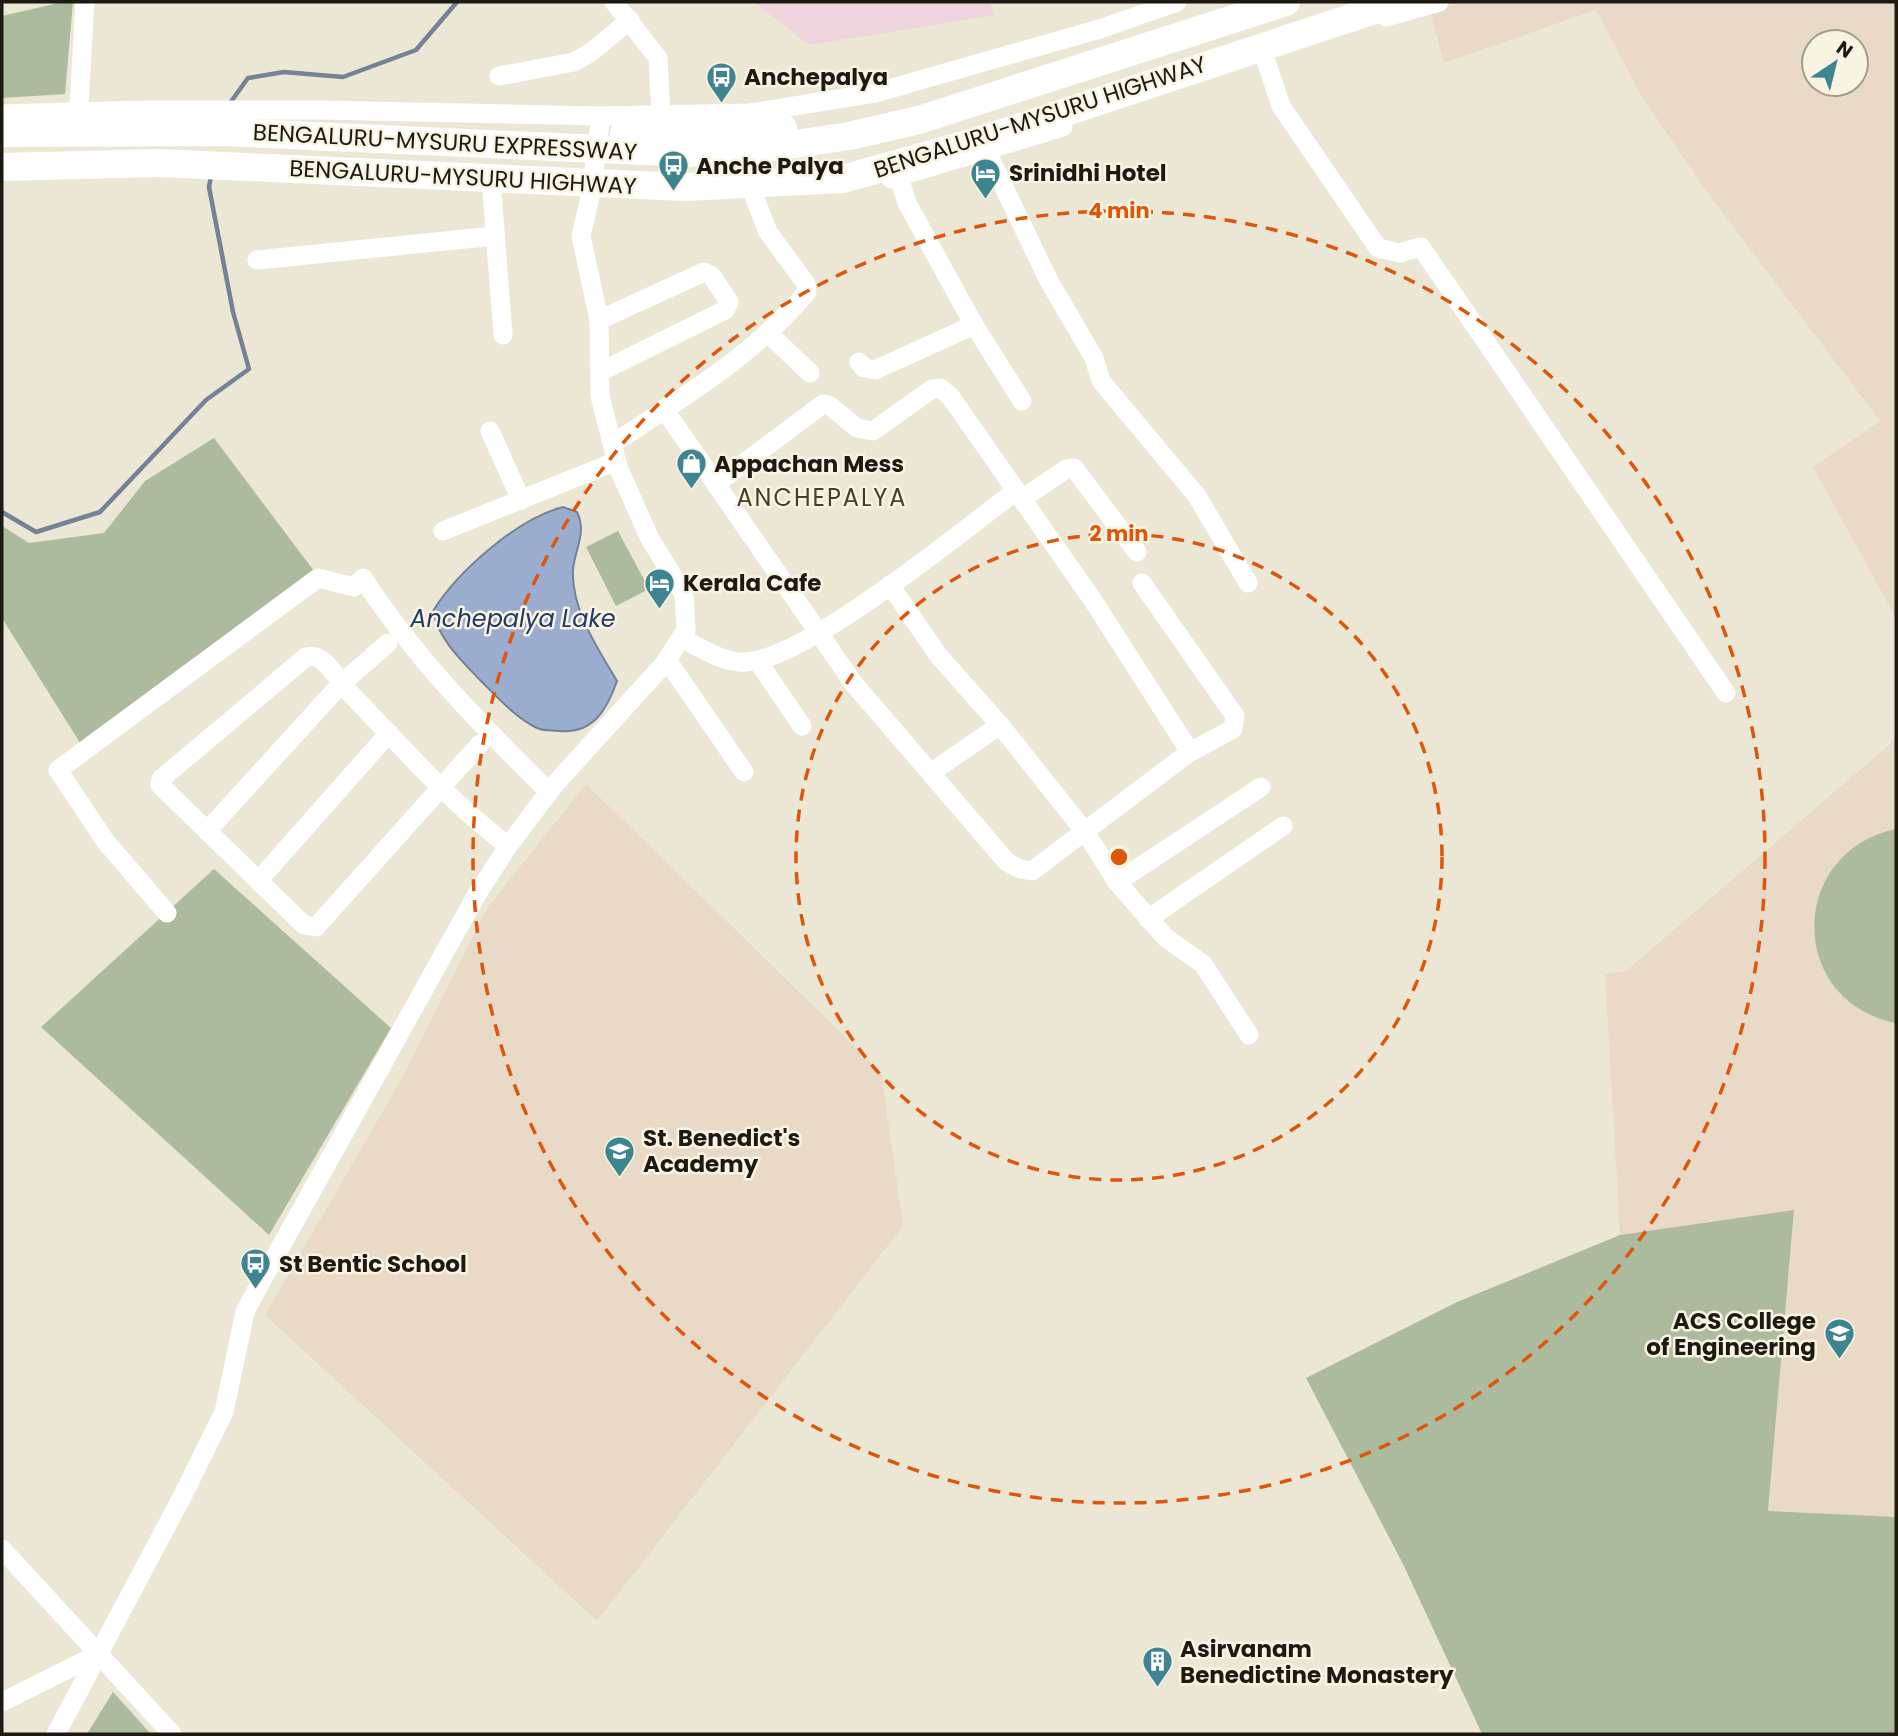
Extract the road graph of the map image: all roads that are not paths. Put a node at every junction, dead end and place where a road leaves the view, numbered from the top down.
1 (85, 2) edge
2 (614, 2) edge
3 (1177, 2) edge
4 (1229, 2) edge
5 (1286, 2) edge
6 (1368, 2) edge
7 (1399, 2) edge
8 (1439, 2) edge
9 (629, 20) junction
10 (1264, 55) junction
11 (499, 76) dead end
12 (2, 114) edge
13 (661, 115) junction
14 (78, 117) junction
15 (2, 124) edge
16 (600, 124) junction
17 (2, 133) edge
18 (986, 152) junction
19 (2, 158) edge
20 (2, 167) edge
21 (159, 168) junction
22 (2, 176) edge
23 (899, 177) junction
24 (491, 183) junction
25 (592, 188) junction
26 (754, 196) junction
27 (495, 236) junction
28 (257, 260) dead end
29 (599, 320) junction
30 (974, 325) junction
31 (769, 334) junction
32 (503, 335) dead end
33 (859, 362) dead end
34 (602, 371) junction
35 (810, 373) dead end
36 (1022, 401) dead end
37 (664, 410) junction
38 (490, 430) dead end
39 (615, 452) junction
40 (716, 484) junction
41 (1019, 495) junction
42 (521, 500) junction
43 (443, 531) dead end
44 (1137, 552) dead end
45 (1142, 583) dead end
46 (1248, 583) dead end
47 (890, 585) junction
48 (816, 633) junction
49 (681, 638) junction
50 (388, 643) dead end
51 (667, 660) junction
52 (757, 660) junction
53 (341, 684) junction
54 (1726, 693) dead end
55 (1000, 725) junction
56 (802, 726) dead end
57 (389, 733) junction
58 (480, 744) dead end
59 (1190, 752) junction
60 (744, 772) dead end
61 (932, 772) junction
62 (1261, 787) dead end
63 (438, 788) junction
64 (549, 792) junction
65 (1283, 826) dead end
66 (207, 831) junction
67 (1086, 833) junction
68 (508, 846) junction
69 (258, 881) junction
70 (1117, 881) junction
71 (167, 913) dead end
72 (1148, 919) junction
73 (1249, 1035) dead end
74 (2, 1549) edge
75 (100, 1653) junction
76 (2, 1702) edge
77 (55, 1734) edge
78 (172, 1734) edge

1 - 14 street
2 - 9 street
3 - 13 street, BENGALURU-MYSURU EXPRESSWAY
4 - 16 highway, BENGALURU-MYSURU EXPRESSWAY
5 - 17 highway, BENGALURU-MYSURU EXPRESSWAY
6 - 19 highway
7 - 25 highway, BENGALURU-MYSURU HIGHWAY
8 - 10 street
9 - 11 street
9 - 13 street
10 - 18 street
10 - 54 street
12 - 14 street, BENGALURU-MYSURU EXPRESSWAY
13 - 16 street, BENGALURU-MYSURU EXPRESSWAY
14 - 15 highway, BENGALURU-MYSURU EXPRESSWAY
14 - 16 highway, BENGALURU-MYSURU EXPRESSWAY
16 - 25 street
18 - 23 street
18 - 46 street
20 - 21 highway, BENGALURU-MYSURU HIGHWAY
21 - 22 street
21 - 24 highway, BENGALURU-MYSURU HIGHWAY
23 - 26 street
23 - 30 street
24 - 25 highway, BENGALURU-MYSURU HIGHWAY
24 - 27 street
25 - 26 street
25 - 29 street
26 - 31 street
27 - 28 street
27 - 32 street
29 - 34 street
29 - 34 street
30 - 33 street
30 - 36 street
31 - 35 street
31 - 37 street
34 - 39 street
37 - 39 street
37 - 40 street
38 - 42 street
39 - 42 street
39 - 49 street
40 - 41 street
40 - 48 street
41 - 44 street
41 - 47 street
41 - 59 street
42 - 43 street
45 - 59 street
47 - 48 street
47 - 55 street
48 - 52 street
48 - 61 street
49 - 51 street
49 - 52 street
50 - 53 street
51 - 60 street
51 - 64 street
52 - 56 street
53 - 57 street
53 - 66 street
53 - 66 street
55 - 61 street
55 - 67 street
57 - 63 street
57 - 69 street
58 - 63 street
59 - 67 street
61 - 67 street
62 - 70 street
63 - 68 street
63 - 69 street
64 - 68 street
64 - 71 street
65 - 72 street
66 - 69 street
67 - 70 street
68 - 75 street
70 - 72 street
72 - 73 street
74 - 75 street
75 - 76 street
75 - 77 street
75 - 78 street

